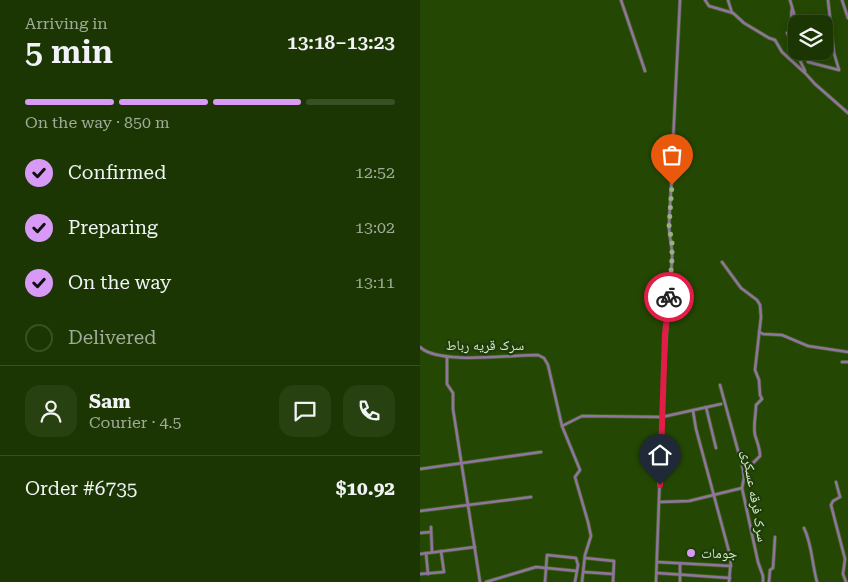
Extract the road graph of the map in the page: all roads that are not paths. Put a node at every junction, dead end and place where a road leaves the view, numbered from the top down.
1 (621, 0) edge
2 (680, 0) edge
3 (705, 0) edge
4 (728, 0) edge
5 (790, 0) edge
6 (828, 0) edge
7 (842, 0) edge
8 (792, 9) junction
9 (848, 11) edge
10 (732, 13) junction
11 (794, 15) edge
12 (829, 15) edge
13 (848, 17) edge
14 (833, 47) edge
15 (834, 53) joint
16 (807, 60) edge
17 (645, 71) dead end
18 (805, 73) junction
19 (848, 113) edge
20 (722, 262) dead end
21 (759, 332) junction
22 (420, 346) edge
23 (848, 352) edge
24 (447, 357) junction
25 (842, 362) dead end
26 (848, 362) edge
27 (720, 385) dead end
28 (721, 404) dead end
29 (706, 407) junction
30 (693, 410) junction
31 (662, 417) junction
32 (562, 426) junction
33 (716, 448) dead end
34 (541, 452) dead end
35 (462, 463) junction
36 (420, 469) edge
37 (744, 478) junction
38 (836, 482) dead end
39 (742, 488) junction
40 (714, 495) junction
41 (531, 497) dead end
42 (660, 502) junction
43 (469, 505) junction
44 (420, 512) edge
45 (431, 527) dead end
46 (804, 528) dead end
47 (431, 532) junction
48 (420, 533) edge
49 (776, 537) dead end
50 (475, 547) junction
51 (441, 551) junction
52 (432, 552) junction
53 (426, 553) junction
54 (420, 554) edge
55 (585, 558) junction
56 (657, 562) junction
57 (680, 563) junction
58 (731, 566) junction
59 (546, 569) junction
60 (577, 571) junction
61 (584, 572) junction
62 (657, 573) junction
63 (420, 574) edge
64 (428, 574) junction
65 (614, 574) junction
66 (681, 574) junction
67 (730, 578) junction
68 (480, 582) edge
69 (486, 582) edge
70 (545, 582) edge
71 (575, 582) edge
72 (582, 582) edge
73 (613, 582) edge
74 (656, 582) edge
75 (680, 582) edge
76 (730, 582) edge
77 (763, 582) edge
78 (769, 582) edge
79 (817, 582) edge
80 (846, 582) edge

1 - 17 street
2 - 31 street
3 - 10 street
4 - 10 street
5 - 8 street
6 - 12 street
7 - 13 street
8 - 11 street
8 - 18 street
9 - 13 street
10 - 18 street
14 - 15 street
15 - 16 street
18 - 19 street
20 - 21 street
21 - 23 street
21 - 37 street
22 - 24 street, سرک قریه رباط
24 - 32 street, سرک قریه رباط
24 - 35 street
25 - 26 street
27 - 37 street, سرک فرقه عسکری
28 - 29 street
29 - 30 street
29 - 33 street
30 - 31 street
30 - 40 street
31 - 32 street
31 - 42 street
32 - 55 street
34 - 35 street
35 - 36 street
35 - 43 street
37 - 39 street, سرک فرقه عسکری
38 - 80 street
39 - 40 street
39 - 77 street, سرک فرقه عسکری
40 - 42 street
40 - 58 street
41 - 43 street
42 - 56 street
43 - 44 street
43 - 50 street
45 - 47 street
46 - 79 street
47 - 48 street
47 - 52 street
49 - 78 street
50 - 51 street
50 - 68 street
51 - 52 street
51 - 64 street
52 - 53 street
53 - 54 street
53 - 64 street
55 - 61 street
55 - 65 street
56 - 57 street
56 - 62 street
57 - 58 street
57 - 66 street
58 - 67 street
59 - 60 street
59 - 60 street
59 - 69 street
59 - 70 street
60 - 71 street
61 - 65 street
61 - 72 street
62 - 66 street
62 - 74 street
63 - 64 street
65 - 73 street
66 - 67 street
66 - 75 street
67 - 76 street

